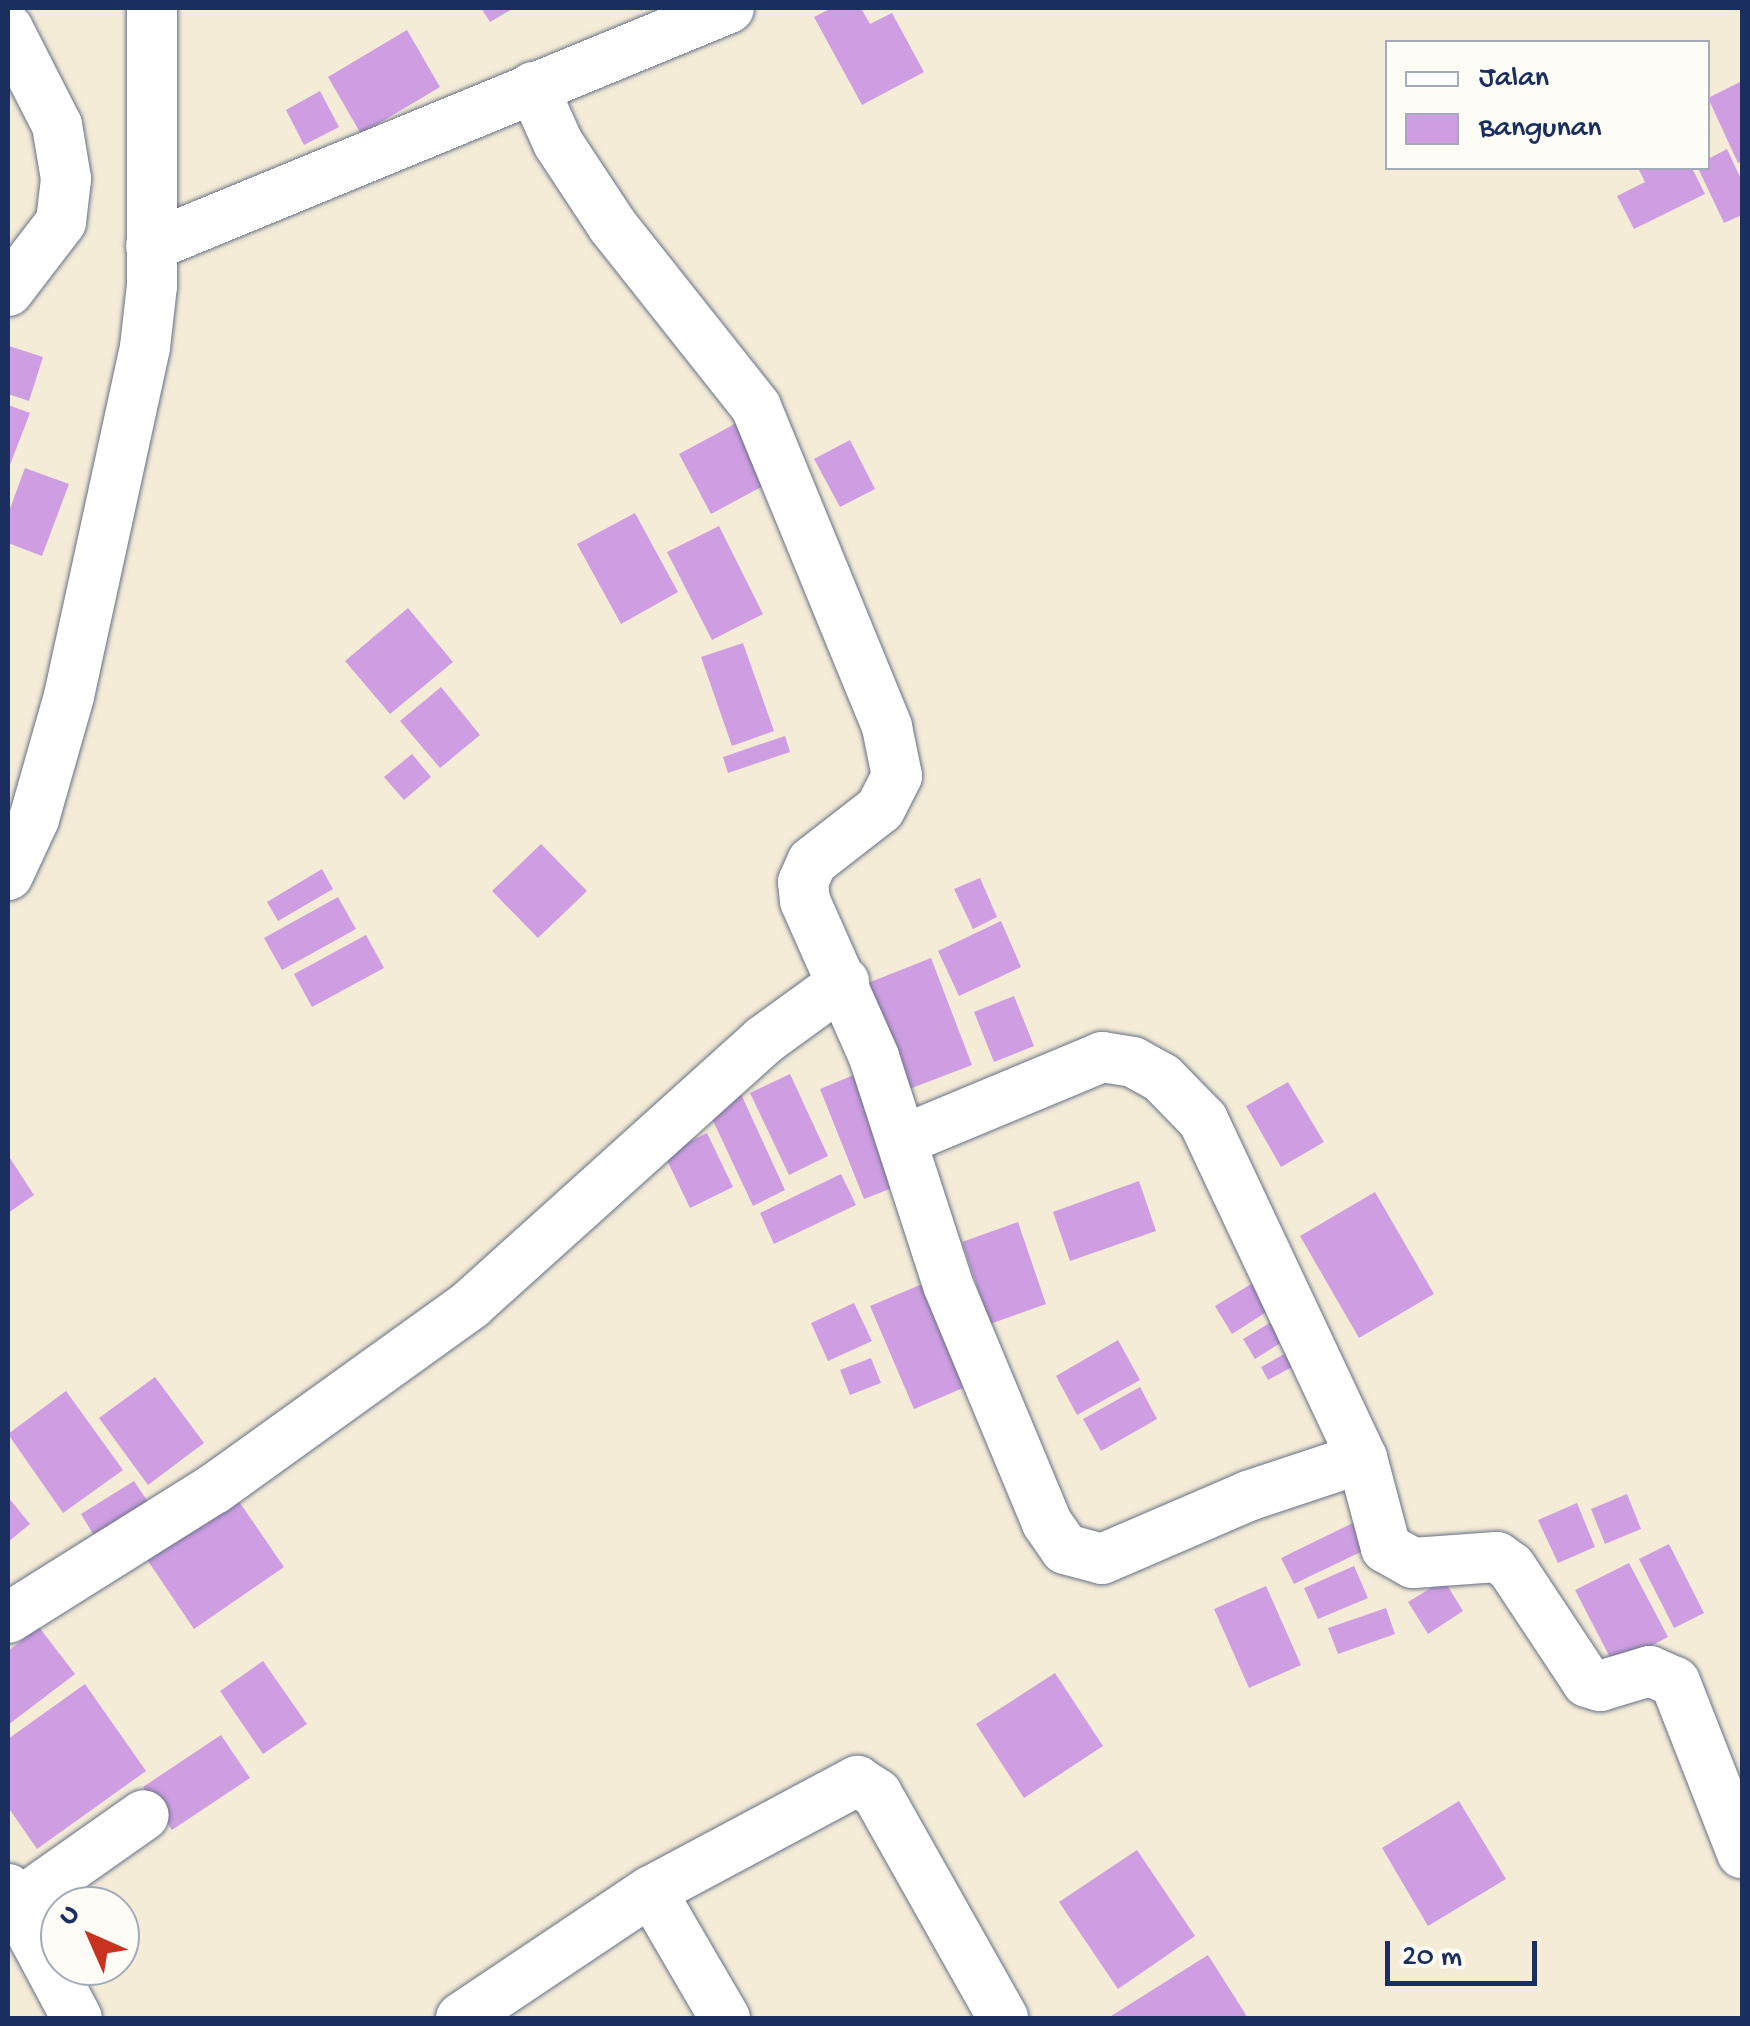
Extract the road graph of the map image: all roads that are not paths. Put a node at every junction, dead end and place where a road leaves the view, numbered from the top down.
1 (152, 8) edge
2 (729, 8) edge
3 (8, 29) edge
4 (532, 87) junction
5 (150, 246) junction
6 (16, 284) edge
7 (8, 324) edge
8 (8, 876) edge
9 (844, 982) junction
10 (904, 1140) junction
11 (1362, 1458) junction
12 (8, 1618) edge
13 (144, 1815) dead end
14 (1742, 1852) edge
15 (651, 1891) junction
16 (12, 1897) edge
17 (76, 2018) edge
18 (461, 2018) edge
19 (725, 2018) edge
20 (1002, 2018) edge

1 - 5 street
2 - 4 street
3 - 6 street
4 - 5 street
4 - 9 street
5 - 8 street
6 - 7 street
9 - 10 street
9 - 12 street
10 - 11 street
10 - 11 street
11 - 14 street
13 - 16 street
15 - 18 street
15 - 19 street
15 - 20 street
16 - 17 street

